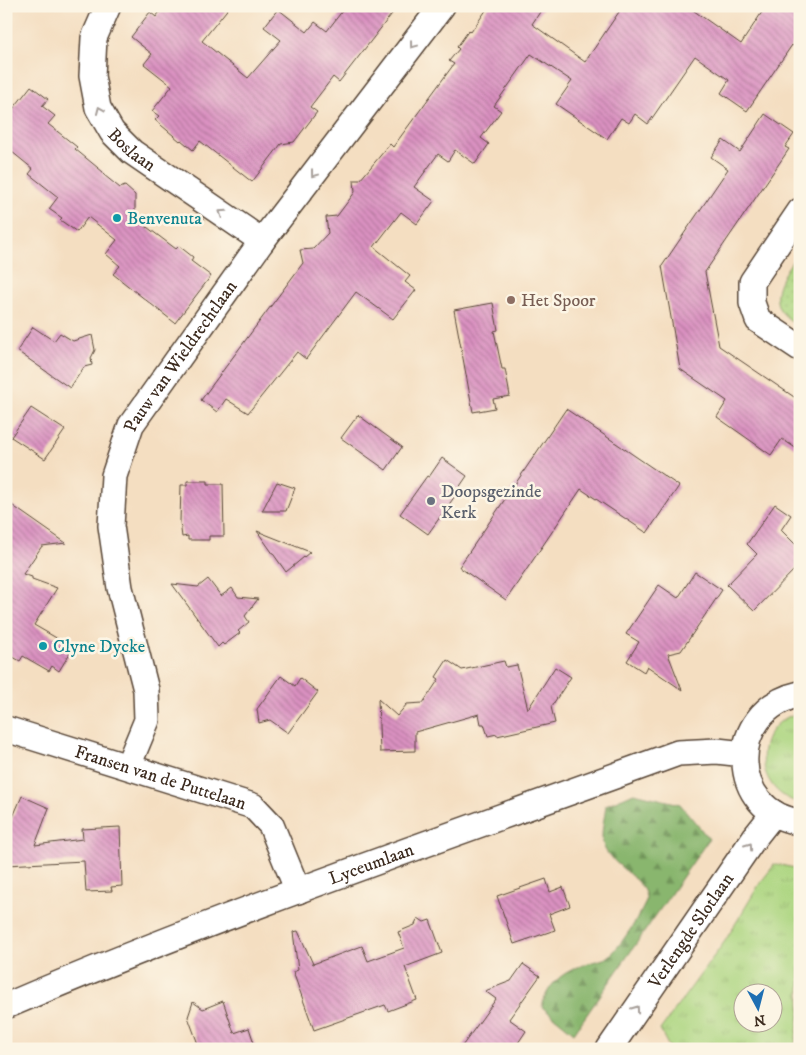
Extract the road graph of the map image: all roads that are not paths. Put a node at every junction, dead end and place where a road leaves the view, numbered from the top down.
1 (108, 6) edge
2 (442, 6) edge
3 (800, 211) edge
4 (262, 241) junction
5 (800, 348) edge
6 (800, 694) edge
7 (6, 729) edge
8 (744, 754) junction
9 (128, 766) junction
10 (774, 813) junction
11 (800, 822) edge
12 (298, 891) junction
13 (6, 1006) edge
14 (609, 1049) edge

4 -> 1 street, Boslaan
2 -> 4 street, Pauw van Wieldrechtlaan
3 - 5 street
4 - 9 street, Pauw van Wieldrechtlaan
6 - 8 street
7 - 9 street, Fransen van de Puttelaan
8 - 10 street
8 - 12 street, Lyceumlaan
9 - 12 street, Fransen van de Puttelaan
10 - 11 street
14 -> 10 street, Verlengde Slotlaan
12 - 13 street, Lyceumlaan

